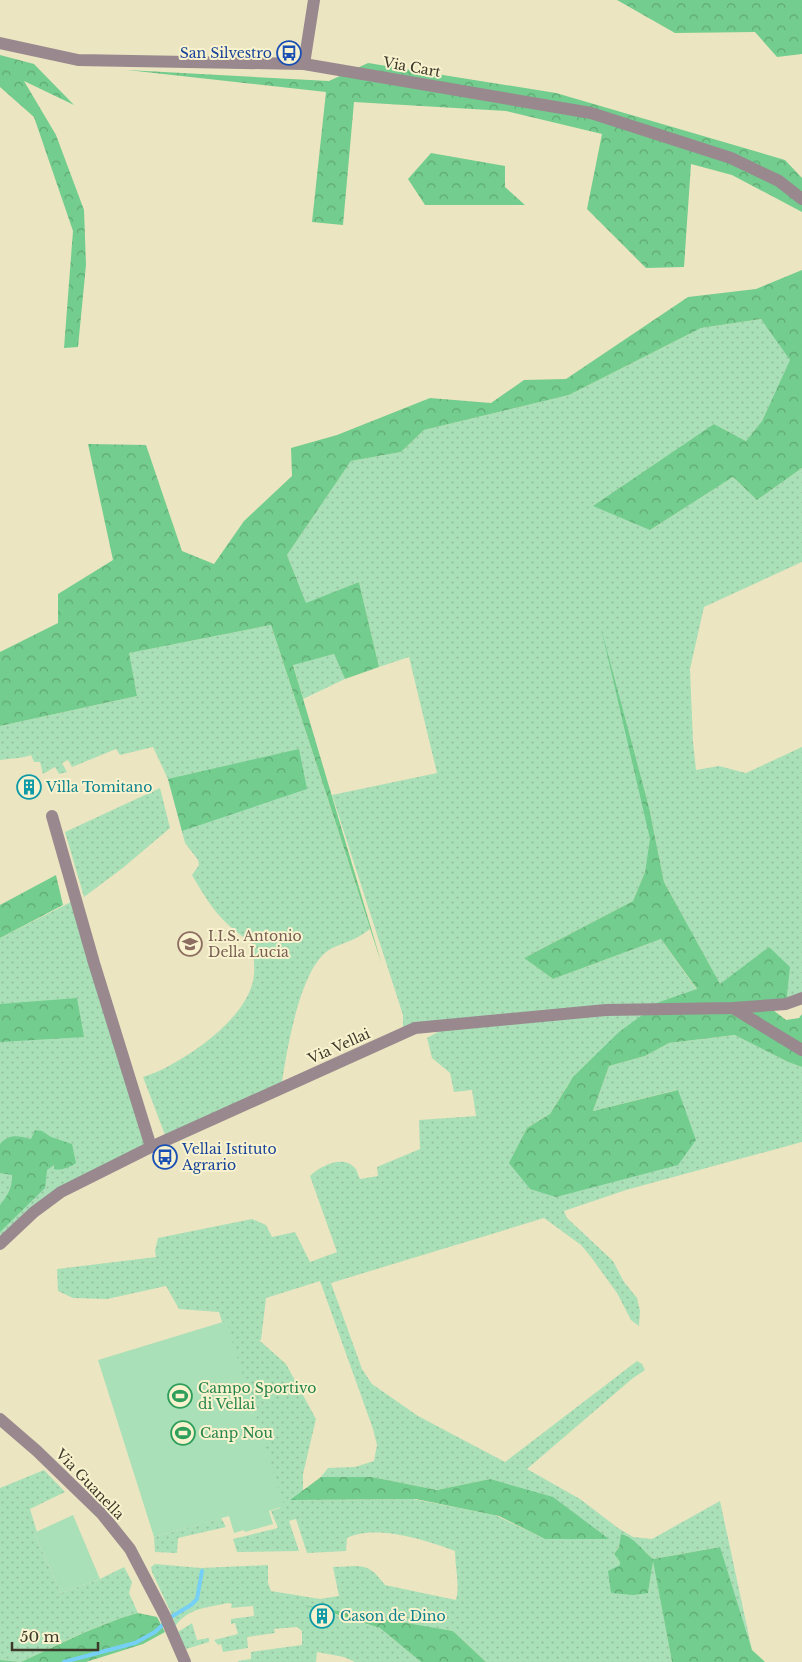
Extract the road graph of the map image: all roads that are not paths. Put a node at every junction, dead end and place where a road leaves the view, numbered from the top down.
1 (314, 0) edge
2 (0, 44) edge
3 (304, 64) junction
4 (802, 199) edge
5 (52, 816) dead end
6 (802, 998) edge
7 (733, 1008) junction
8 (802, 1050) edge
9 (151, 1148) junction
10 (0, 1244) edge
11 (0, 1420) edge
12 (185, 1662) edge

1 - 3 street
2 - 3 street, Via Cart
3 - 4 street, Via Cart
5 - 9 street
6 - 7 street, Via Vellai
7 - 8 street
7 - 9 street, Via Vellai
9 - 10 street, Via Vellai
11 - 12 street, Via Guanella

